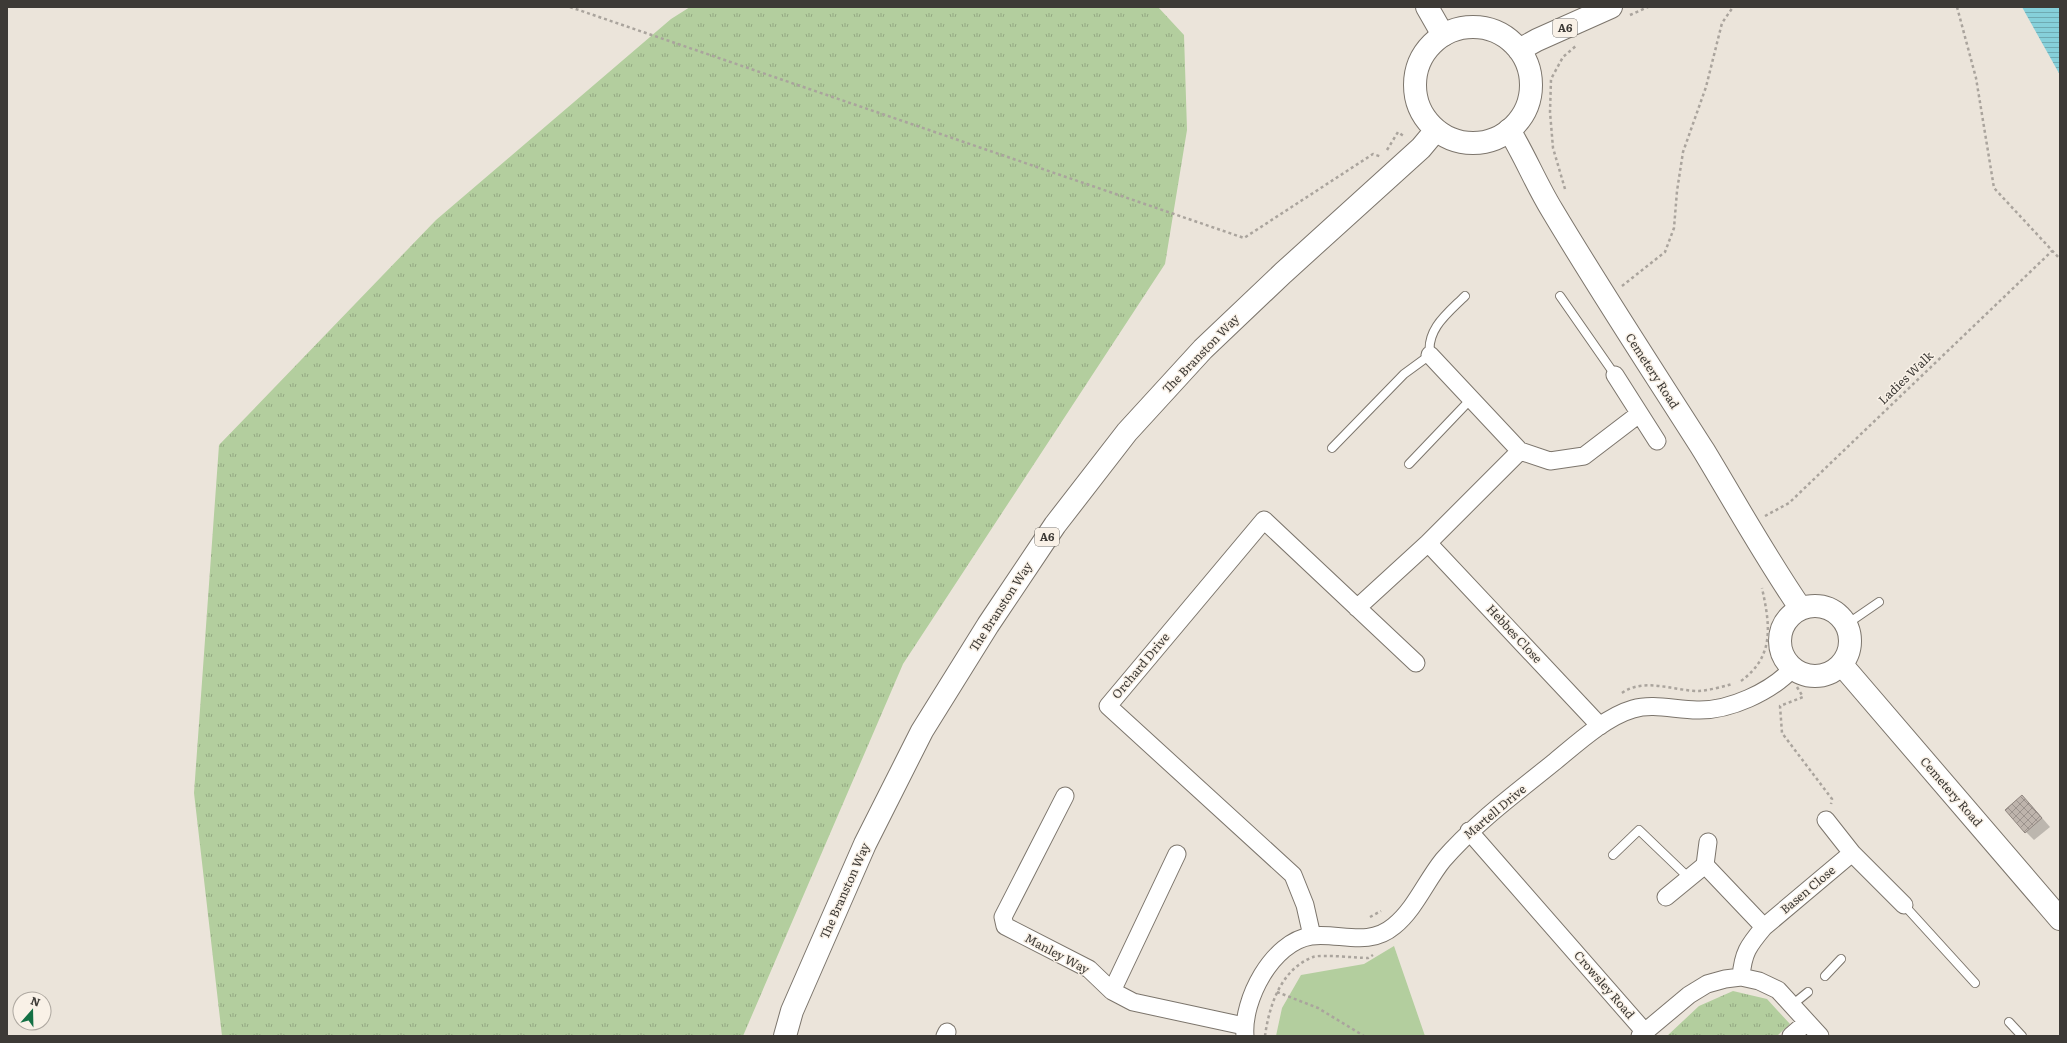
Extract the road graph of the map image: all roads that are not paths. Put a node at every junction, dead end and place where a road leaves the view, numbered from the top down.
1 (1427, 7) edge
2 (1619, 12) edge
3 (1443, 35) junction
4 (1519, 50) junction
5 (1436, 130) junction
6 (1508, 130) junction
7 (1465, 296) dead end
8 (1560, 296) dead end
9 (1430, 355) junction
10 (1615, 375) joint
11 (1471, 399) junction
12 (1639, 414) junction
13 (1657, 441) dead end
14 (1332, 448) dead end
15 (1520, 451) junction
16 (1409, 464) dead end
17 (1428, 543) junction
18 (1879, 602) dead end
19 (1357, 608) junction
20 (1801, 609) junction
21 (1847, 624) junction
22 (1416, 663) dead end
23 (1842, 665) junction
24 (1790, 671) junction
25 (1600, 726) junction
26 (1065, 796) dead end
27 (1826, 820) road end
28 (1469, 831) junction
29 (1708, 842) dead end
30 (1178, 854) dead end
31 (1852, 854) junction
32 (1613, 855) dead end
33 (1705, 865) junction
34 (1689, 878) junction
35 (1666, 897) dead end
36 (1904, 905) joint
37 (2060, 919) edge
38 (1764, 927) junction
39 (1312, 936) junction
40 (1841, 959) dead end
41 (1825, 976) dead end
42 (1741, 977) junction
43 (1976, 984) dead end
44 (1112, 991) junction
45 (1808, 992) dead end
46 (1792, 1005) junction
47 (1807, 1022) junction
48 (2009, 1022) dead end
49 (1245, 1031) edge
50 (1642, 1034) edge
51 (785, 1036) edge
52 (1791, 1036) edge
53 (1820, 1036) edge
54 (2022, 1036) edge

1 - 3 main road
2 - 4 main road, A6
3 - 4 main road
3 - 5 main road
4 - 6 main road
5 - 6 main road
5 - 51 main road, The Branston Way / A6
6 - 20 main road, Cemetery Road
7 - 9 lane
8 - 10 lane
9 - 11 street
9 - 14 lane
10 - 12 street
11 - 15 street
11 - 16 lane
12 - 13 street
12 - 15 street
15 - 17 street
17 - 19 street
17 - 25 street, Hebbes Close
18 - 21 lane
19 - 22 street, Orchard Drive
19 - 39 street, Orchard Drive
20 - 21 main road
20 - 24 main road
21 - 23 main road
23 - 24 main road
23 - 37 main road, Cemetery Road
24 - 25 street, Martell Drive
25 - 28 street, Martell Drive
26 - 44 street, Manley Way
27 - 31 street
28 - 39 street, Martell Drive
28 - 50 street, Crowsley Road
29 - 33 street
30 - 44 street
31 - 36 street
31 - 38 street, Basen Close
32 - 34 lane
33 - 34 street
33 - 38 street
34 - 35 street
36 - 43 lane
38 - 42 street, Basen Close
39 - 49 street, Martell Drive
40 - 41 lane
42 - 46 street, Crowsley Road
42 - 50 street, Crowsley Road
44 - 49 street, Manley Way
45 - 46 lane
46 - 47 street, Crowsley Road
47 - 52 street
47 - 53 street, Crowsley Road
48 - 54 lane

